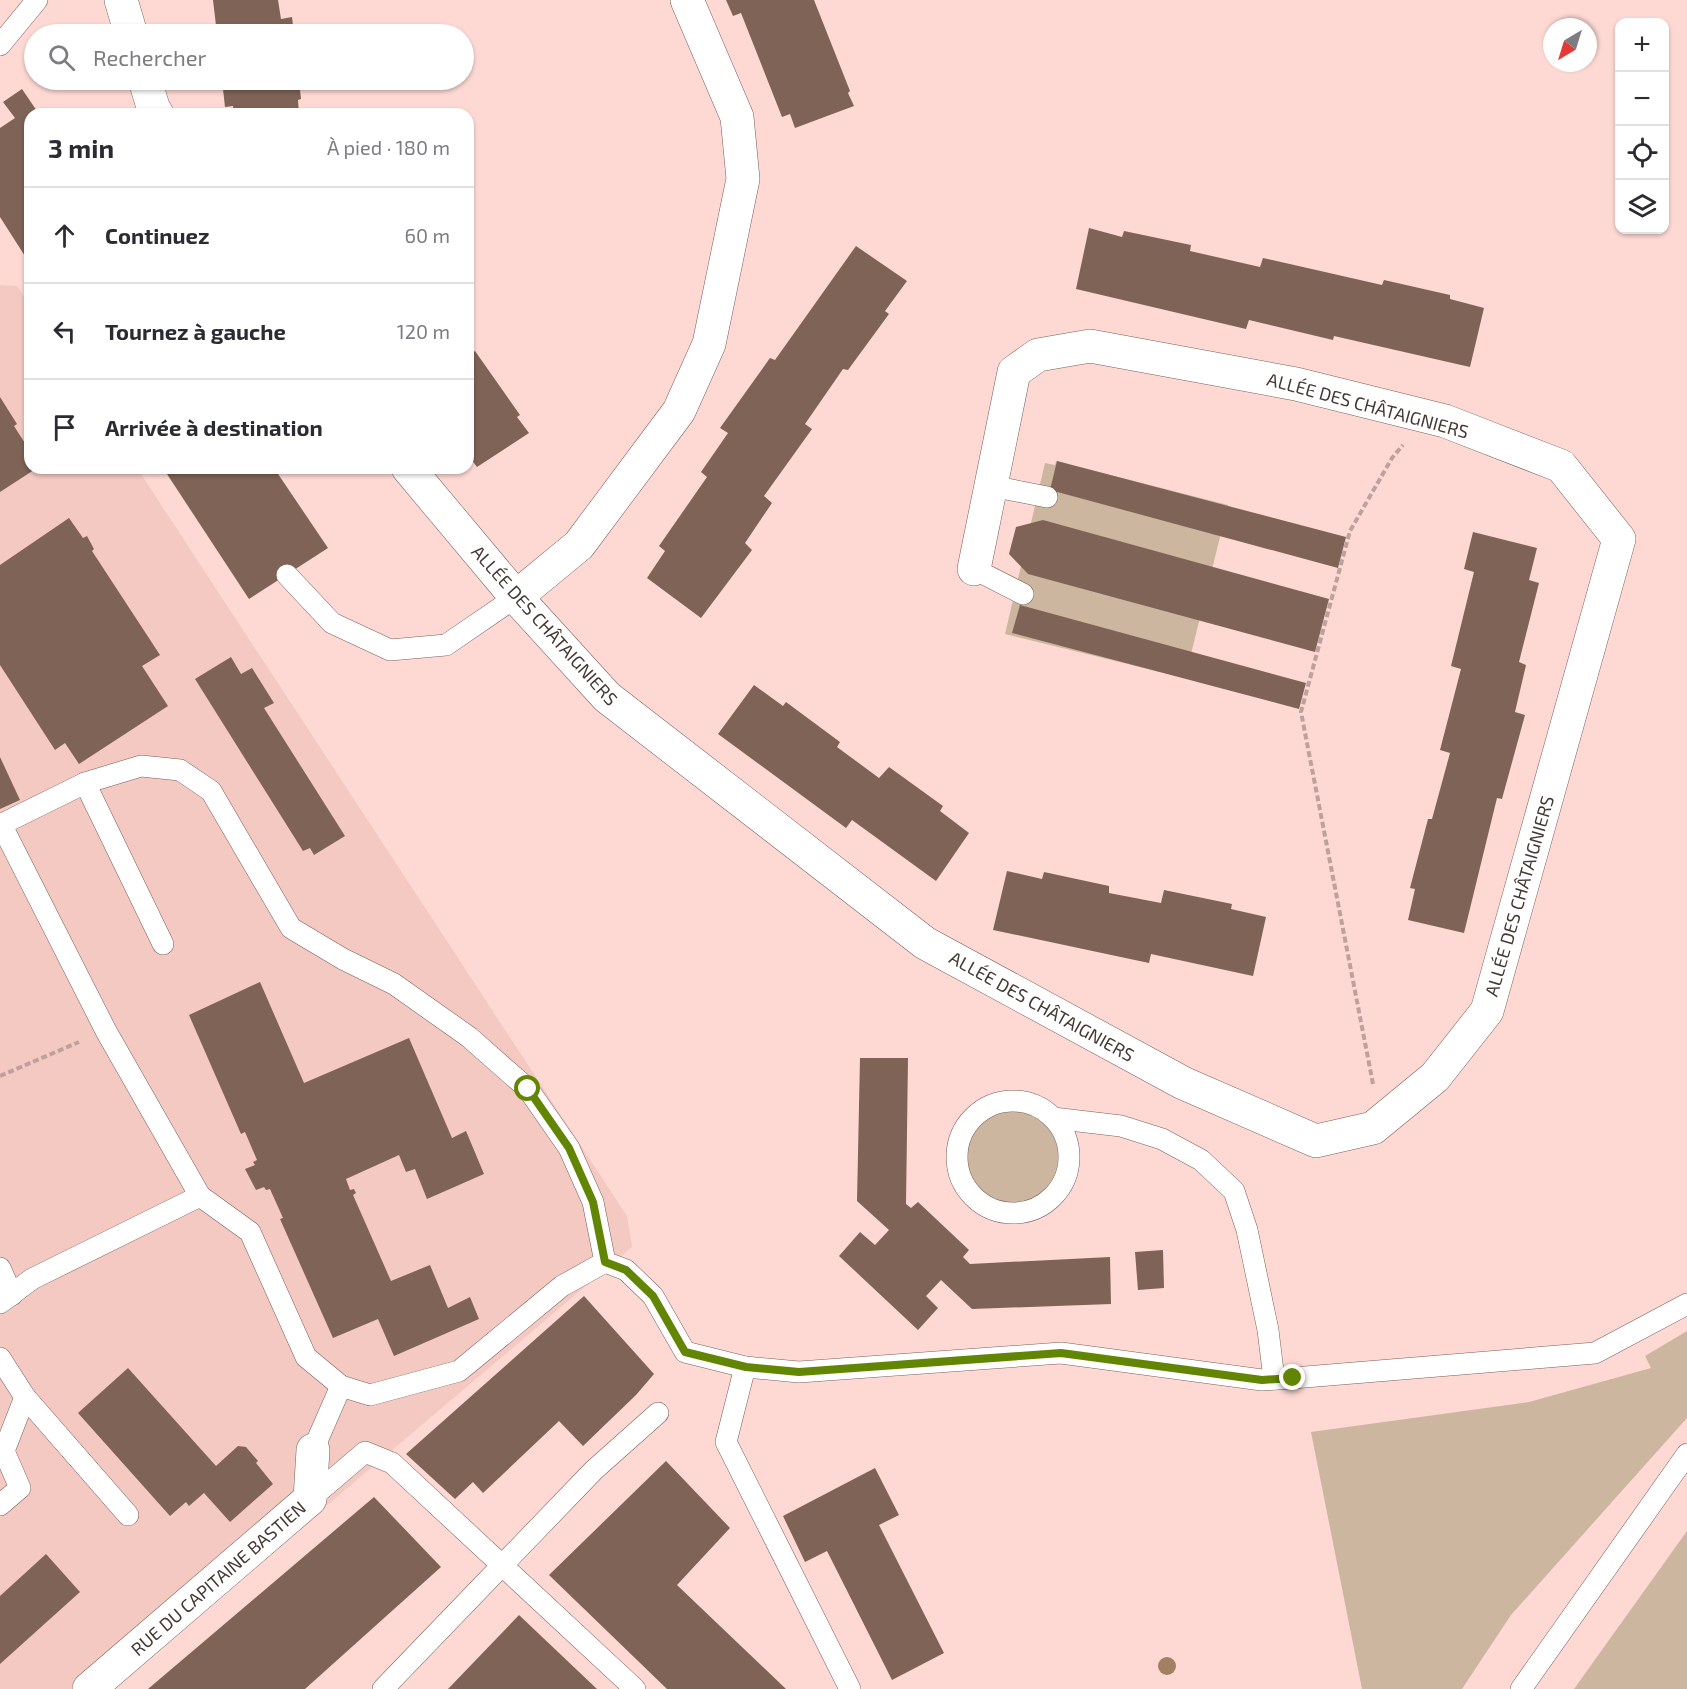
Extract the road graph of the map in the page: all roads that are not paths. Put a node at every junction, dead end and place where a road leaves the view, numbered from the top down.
1 (36, 0) edge
2 (121, 0) edge
3 (687, 0) edge
4 (128, 24) edge
5 (0, 45) edge
6 (148, 90) edge
7 (154, 108) edge
8 (413, 474) edge
9 (991, 486) junction
10 (1047, 497) dead end
11 (974, 569) joint
12 (287, 575) dead end
13 (1023, 594) dead end
14 (516, 597) junction
15 (85, 783) junction
16 (1, 825) edge
17 (163, 944) dead end
18 (1053, 1118) junction
19 (200, 1196) junction
20 (605, 1262) junction
21 (0, 1268) edge
22 (6, 1299) edge
23 (1687, 1304) edge
24 (0, 1358) edge
25 (746, 1367) junction
26 (1274, 1379) junction
27 (341, 1386) junction
28 (25, 1397) junction
29 (658, 1413) dead end
30 (313, 1450) joint
31 (1687, 1454) edge
32 (310, 1498) junction
33 (0, 1505) edge
34 (128, 1515) dead end
35 (501, 1567) junction
36 (89, 1689) edge
37 (383, 1689) edge
38 (634, 1689) edge
39 (850, 1689) edge
40 (1521, 1689) edge

1 - 5 lane
2 - 4 street
3 - 14 street
6 - 7 street
8 - 14 street, ALLÉE DES CHÂTAIGNIERS
9 - 10 lane
9 - 11 street, ALLÉE DES CHÂTAIGNIERS
9 - 14 street, ALLÉE DES CHÂTAIGNIERS
11 - 13 lane
12 - 14 lane
15 - 16 lane
15 - 17 lane
15 - 20 lane
16 - 19 lane
18 - 18 lane
18 - 26 lane
19 - 22 lane
19 - 27 lane
20 - 25 lane
20 - 27 lane
21 - 22 lane
23 - 26 lane
24 - 28 lane
25 - 26 lane
25 - 39 lane
27 - 30 lane
28 - 33 lane
28 - 34 lane
29 - 35 lane
30 - 32 street, RUE DU CAPITAINE BASTIEN
31 - 40 lane
32 - 35 lane
32 - 36 street, RUE DU CAPITAINE BASTIEN
35 - 37 lane
35 - 38 lane

